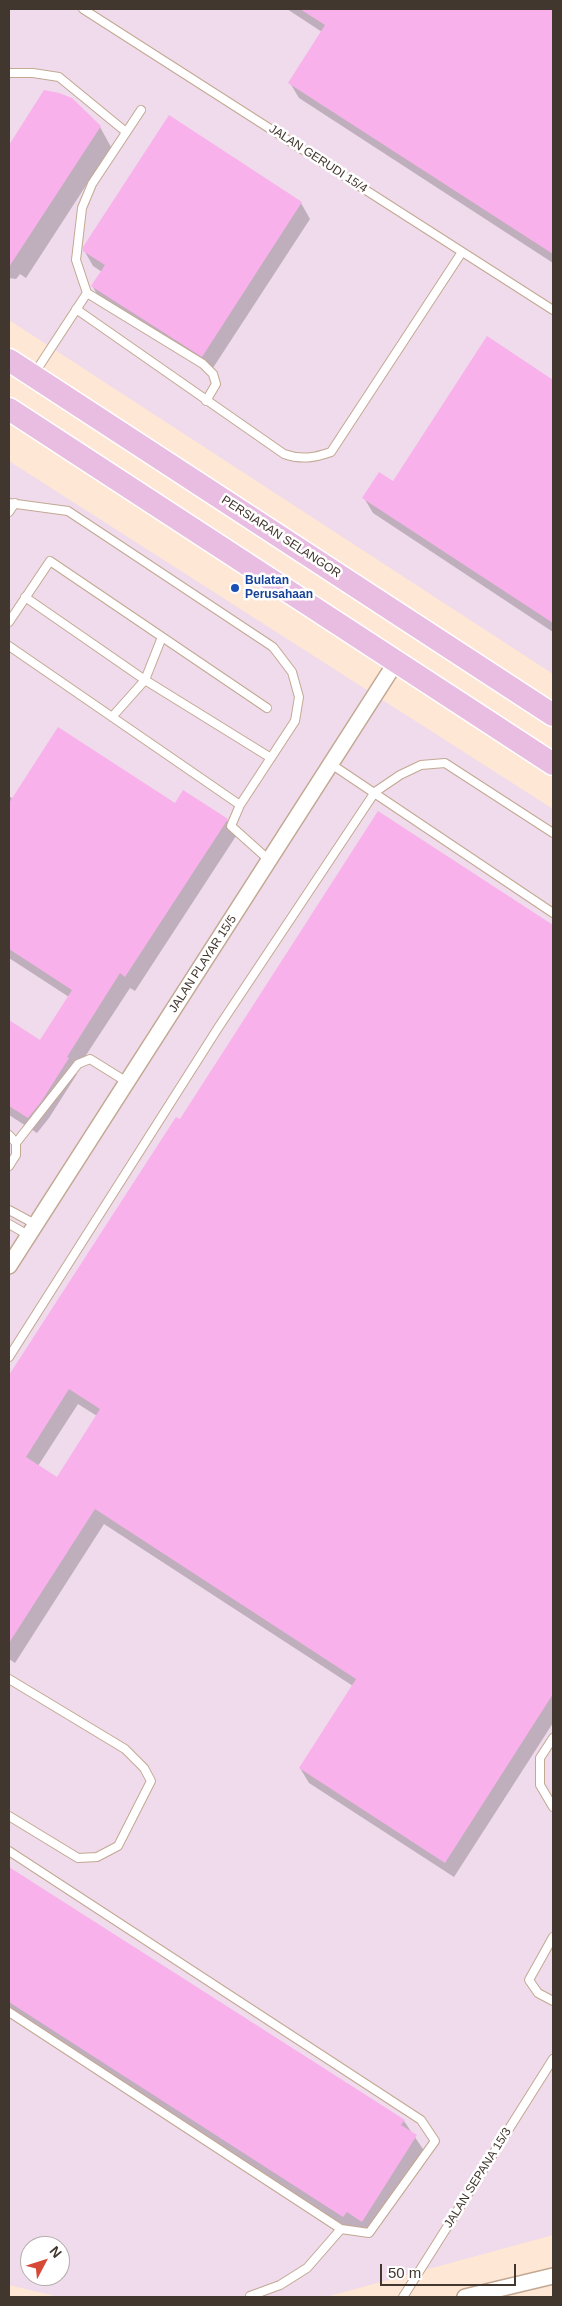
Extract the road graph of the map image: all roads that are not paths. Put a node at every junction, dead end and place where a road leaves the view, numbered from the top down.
1 (83, 9) edge
2 (9, 73) edge
3 (141, 110) dead end
4 (126, 132) junction
5 (462, 252) junction
6 (87, 292) junction
7 (76, 309) junction
8 (553, 310) edge
9 (9, 360) edge
10 (33, 376) junction
11 (206, 402) junction
12 (9, 409) edge
13 (12, 503) edge
14 (9, 512) edge
15 (25, 597) junction
16 (9, 622) edge
17 (162, 637) junction
18 (9, 646) edge
19 (396, 662) junction
20 (145, 680) junction
21 (267, 708) dead end
22 (553, 715) edge
23 (112, 717) junction
24 (270, 758) junction
25 (331, 764) junction
26 (553, 764) edge
27 (375, 792) junction
28 (240, 805) junction
29 (553, 833) edge
30 (269, 860) junction
31 (553, 913) edge
32 (127, 1082) junction
33 (9, 1135) edge
34 (16, 1143) junction
35 (9, 1166) edge
36 (9, 1210) edge
37 (9, 1224) edge
38 (32, 1230) junction
39 (9, 1266) edge
40 (9, 1357) edge
41 (9, 1680) edge
42 (553, 1738) edge
43 (553, 1807) edge
44 (9, 1816) edge
45 (9, 1851) edge
46 (553, 1937) edge
47 (553, 2001) edge
48 (9, 2012) edge
49 (553, 2059) edge
50 (341, 2228) junction
51 (553, 2276) edge
52 (250, 2296) dead end
53 (403, 2297) edge
54 (466, 2297) edge

1 - 5 lane, JALAN GERUDI 15/4
2 - 4 lane
3 - 4 lane
4 - 6 lane
5 - 8 lane, JALAN GERUDI 15/4
5 - 11 lane
6 - 7 lane
6 - 11 lane
7 - 10 lane
7 - 11 lane
9 - 10 main road, PERSIARAN SELANGOR
10 - 22 main road, PERSIARAN SELANGOR
12 - 19 main road
13 - 14 lane
13 - 24 lane
15 - 16 lane
15 - 17 lane
15 - 20 lane
17 - 20 lane
17 - 21 lane
18 - 23 lane
19 - 25 street, JALAN PLAYAR 15/5
19 - 26 main road
20 - 23 lane
20 - 24 lane
23 - 28 lane
24 - 28 lane
25 - 27 lane
25 - 30 street, JALAN PLAYAR 15/5
27 - 29 lane
27 - 31 lane
27 - 40 lane
28 - 30 lane
30 - 32 street, JALAN PLAYAR 15/5
32 - 34 lane
32 - 38 street, JALAN PLAYAR 15/5
33 - 34 lane
34 - 35 lane
36 - 38 lane
37 - 38 lane
38 - 39 street, JALAN PLAYAR 15/5
41 - 44 lane
42 - 43 lane
45 - 50 lane
46 - 47 lane
48 - 50 lane
49 - 53 lane, JALAN SEPANA 15/3
50 - 52 lane
51 - 54 street

